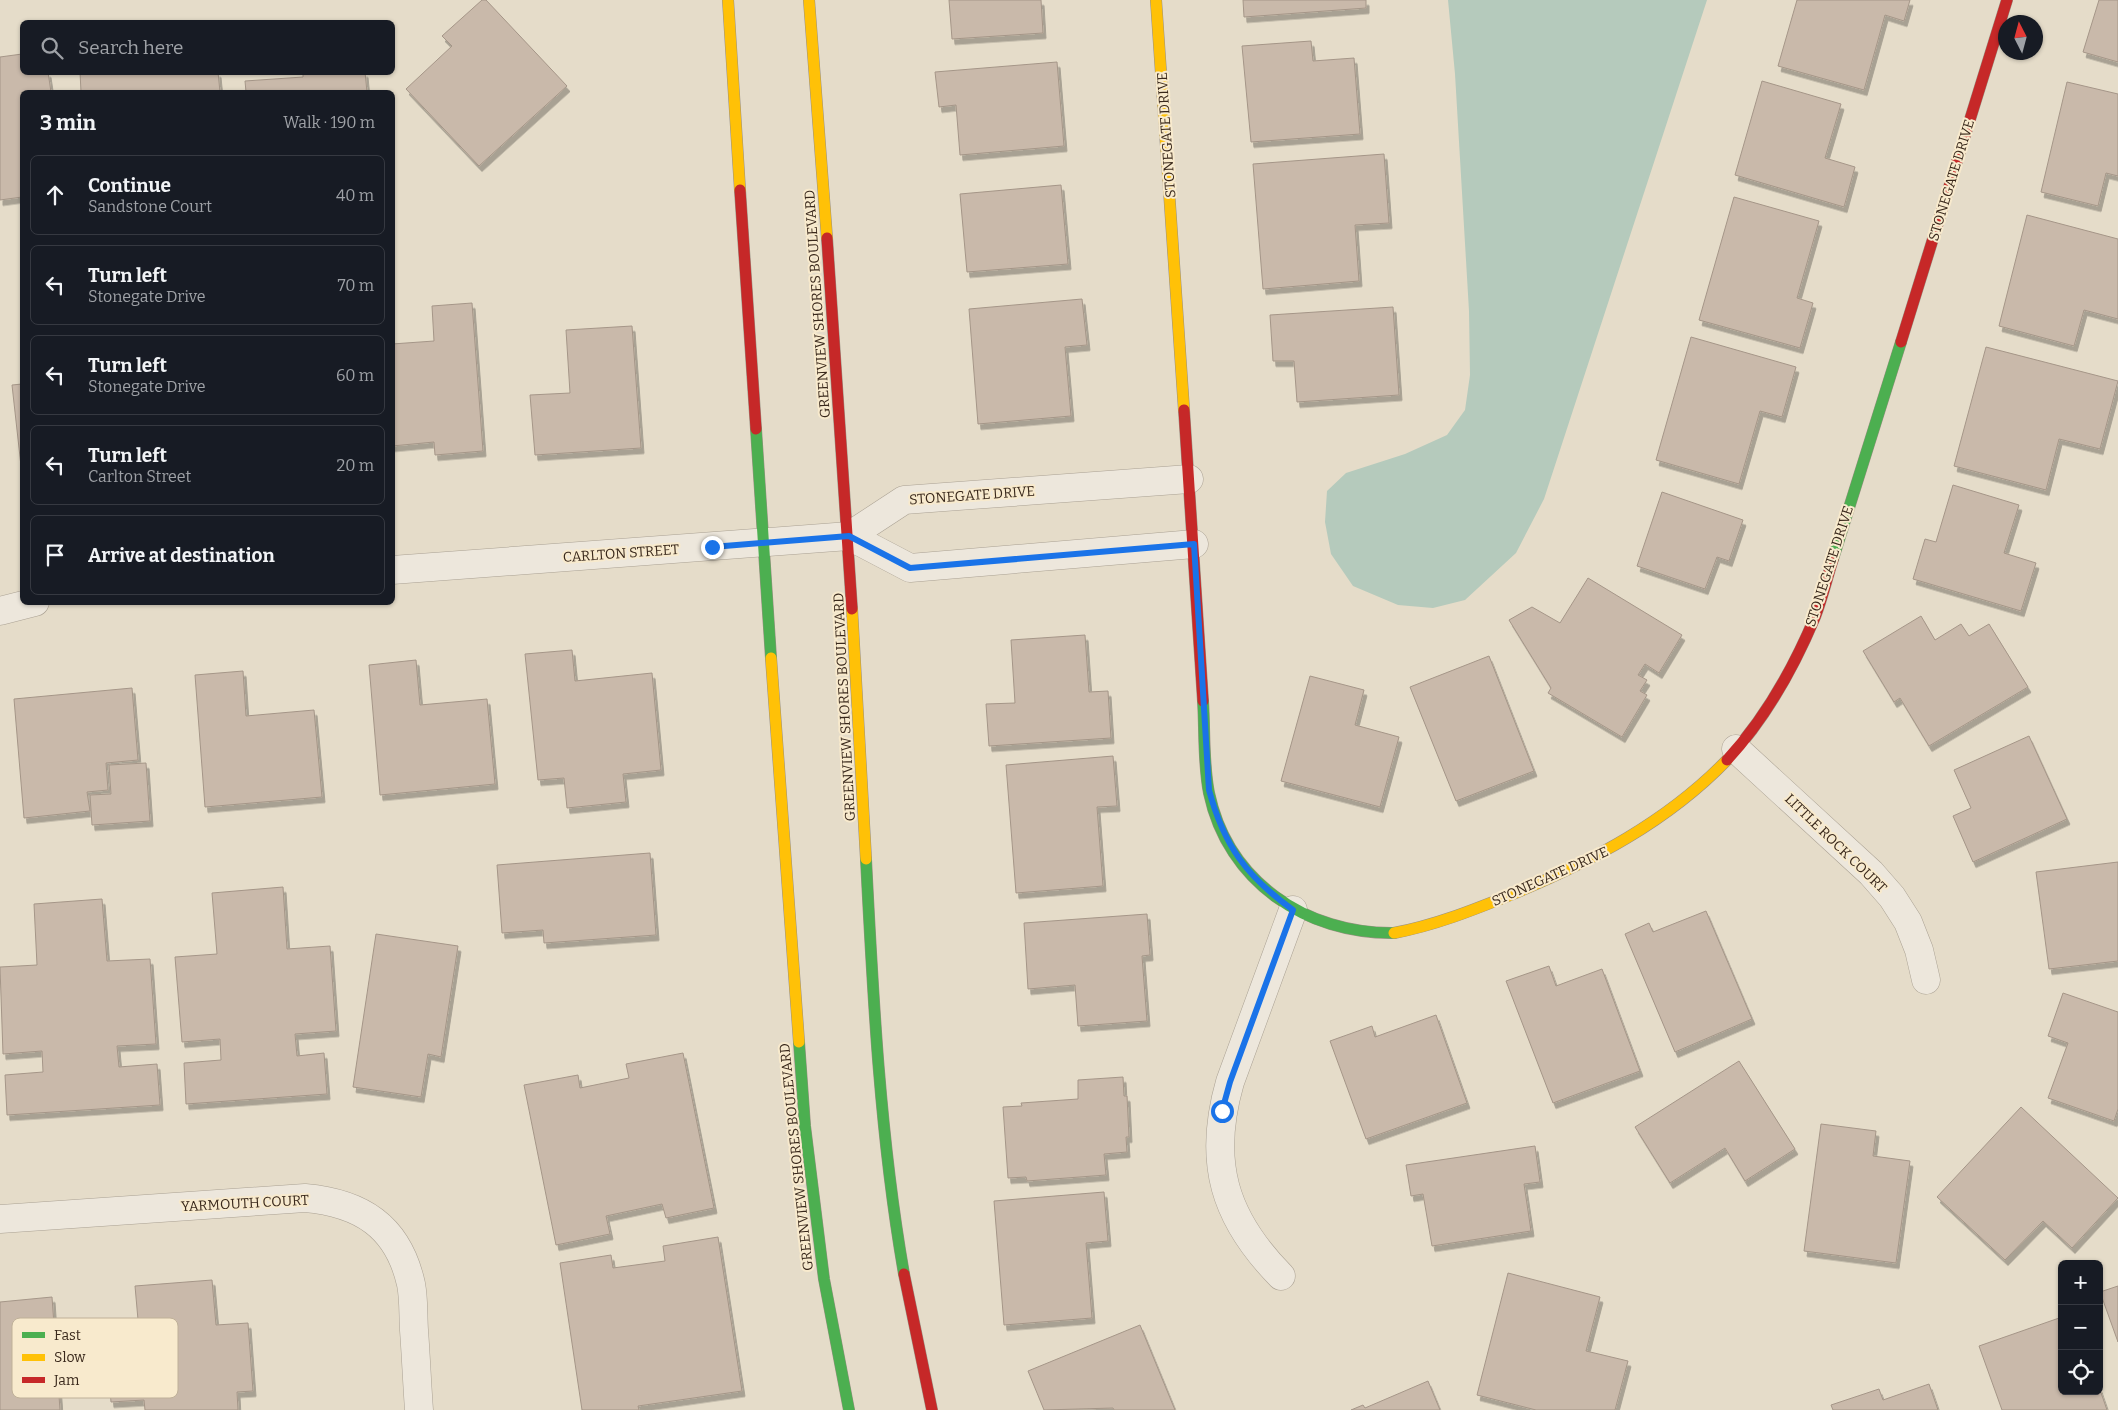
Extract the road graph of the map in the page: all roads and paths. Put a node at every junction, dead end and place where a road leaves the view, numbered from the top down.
1 (728, 0) edge
2 (809, 0) edge
3 (1156, 0) edge
4 (2007, 0) edge
5 (1189, 479) junction
6 (849, 536) junction
7 (763, 543) junction
8 (1194, 544) junction
9 (395, 570) edge
10 (22, 605) edge
11 (0, 610) edge
12 (1736, 749) junction
13 (1293, 910) junction
14 (1926, 980) dead end
15 (0, 1219) edge
16 (1281, 1276) dead end
17 (419, 1410) edge
18 (849, 1410) edge
19 (932, 1410) edge

1 - 7 street, GREENVIEW SHORES BOULEVARD
2 - 6 street, GREENVIEW SHORES BOULEVARD
3 - 5 street, STONEGATE DRIVE
4 - 12 street, STONEGATE DRIVE
5 - 6 street, STONEGATE DRIVE
5 - 8 street, STONEGATE DRIVE
6 - 7 street, CARLTON STREET
6 - 8 street
6 - 19 street, GREENVIEW SHORES BOULEVARD
7 - 9 street, CARLTON STREET
7 - 18 street, GREENVIEW SHORES BOULEVARD
8 - 13 street, STONEGATE DRIVE
10 - 11 street
12 - 13 street, STONEGATE DRIVE
12 - 14 street, LITTLE ROCK COURT
13 - 16 street
15 - 17 street, YARMOUTH COURT

